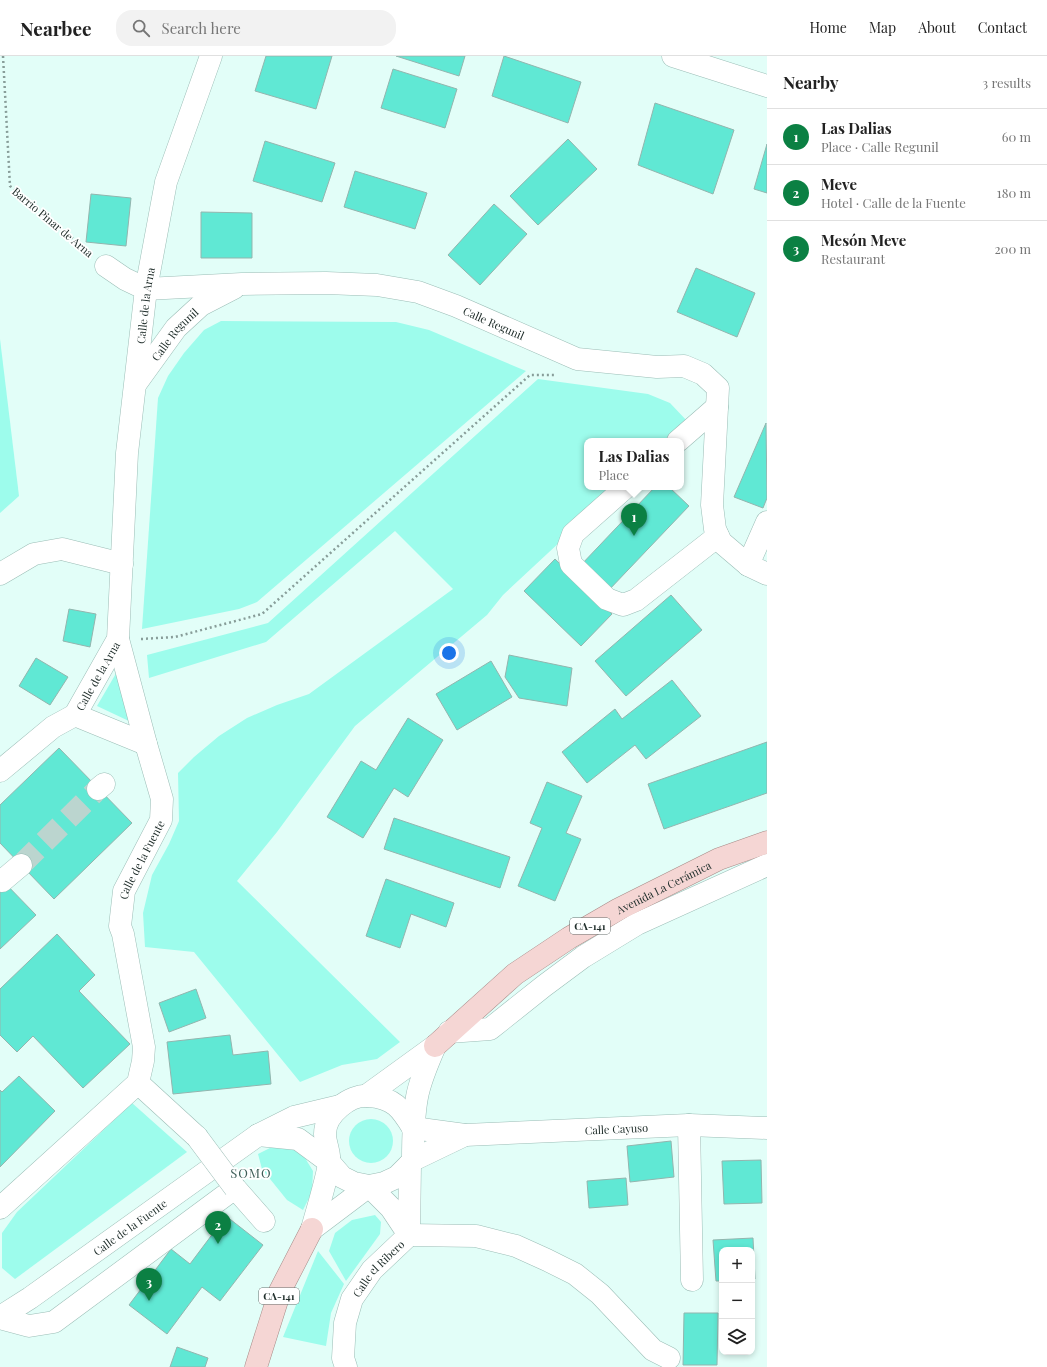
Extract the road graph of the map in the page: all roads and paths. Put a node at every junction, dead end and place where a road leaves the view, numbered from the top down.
1 (3, 56) edge
2 (211, 56) edge
3 (673, 56) edge
4 (767, 86) edge
5 (106, 266) joint
6 (242, 284) junction
7 (146, 289) junction
8 (571, 357) junction
9 (136, 383) junction
10 (717, 407) junction
11 (681, 438) edge
12 (623, 490) edge
13 (767, 522) edge
14 (718, 536) junction
15 (122, 564) junction
16 (757, 570) edge
17 (0, 574) edge
18 (118, 639) junction
19 (75, 715) junction
20 (146, 744) junction
21 (0, 771) edge
22 (767, 842) edge
23 (21, 864) tunnel mouth
24 (767, 865) edge
25 (2, 881) dead end
26 (442, 1039) junction
27 (138, 1083) junction
28 (366, 1096) junction
29 (340, 1106) junction
30 (689, 1125) junction
31 (413, 1128) junction
32 (767, 1128) edge
33 (258, 1135) junction
34 (465, 1135) junction
35 (330, 1162) junction
36 (412, 1162) junction
37 (369, 1186) junction
38 (235, 1188) junction
39 (0, 1208) edge
40 (264, 1221) dead end
41 (312, 1229) junction
42 (409, 1235) junction
43 (692, 1280) dead end
44 (0, 1318) edge
45 (670, 1358) dead end
46 (256, 1367) edge
47 (346, 1367) edge

1 - 5 path, Barrio Pinar de Arna
2 - 7 street, Calle de la Arna
3 - 4 street
5 - 7 street
6 - 7 street, Calle Regunil
6 - 8 street, Calle Regunil
6 - 9 street, Calle Regunil
7 - 9 street, Calle de la Arna
8 - 10 street, Calle Regunil
8 - 18 path
9 - 15 street, Calle de la Arna
10 - 11 street
10 - 14 street, Calle Regunil
12 - 14 street
13 - 16 street, Calle Regunil
14 - 16 street, Calle Regunil
15 - 17 street
15 - 18 street, Calle de la Arna
18 - 19 street, Calle de la Arna
18 - 20 street, Calle de la Fuente
19 - 20 street, Calle de la Arna
19 - 21 street, Calle de la Arna
20 - 27 street, Calle de la Fuente
22 - 26 main road, Avenida La Cerámica / CA-141
23 - 25 street
24 - 26 street
26 - 28 street
26 - 31 street
27 - 38 street, bridge
27 - 39 street
28 - 29 street
28 - 31 street
29 - 33 street, Calle de la Fuente
29 - 35 street
30 - 32 street, Calle Cayuso
30 - 34 street, Calle Cayuso
30 - 43 street
31 - 34 street
31 - 36 street
33 - 35 street
33 - 44 street, Calle de la Fuente
34 - 36 street
35 - 37 street
35 - 41 street
36 - 37 street
36 - 42 street
37 - 41 street
37 - 42 street, Calle el Ribero
38 - 40 street
38 - 44 street, Calle de la Fuente
41 - 46 main road, CA-141
42 - 45 street
42 - 47 street, Calle el Ribero

